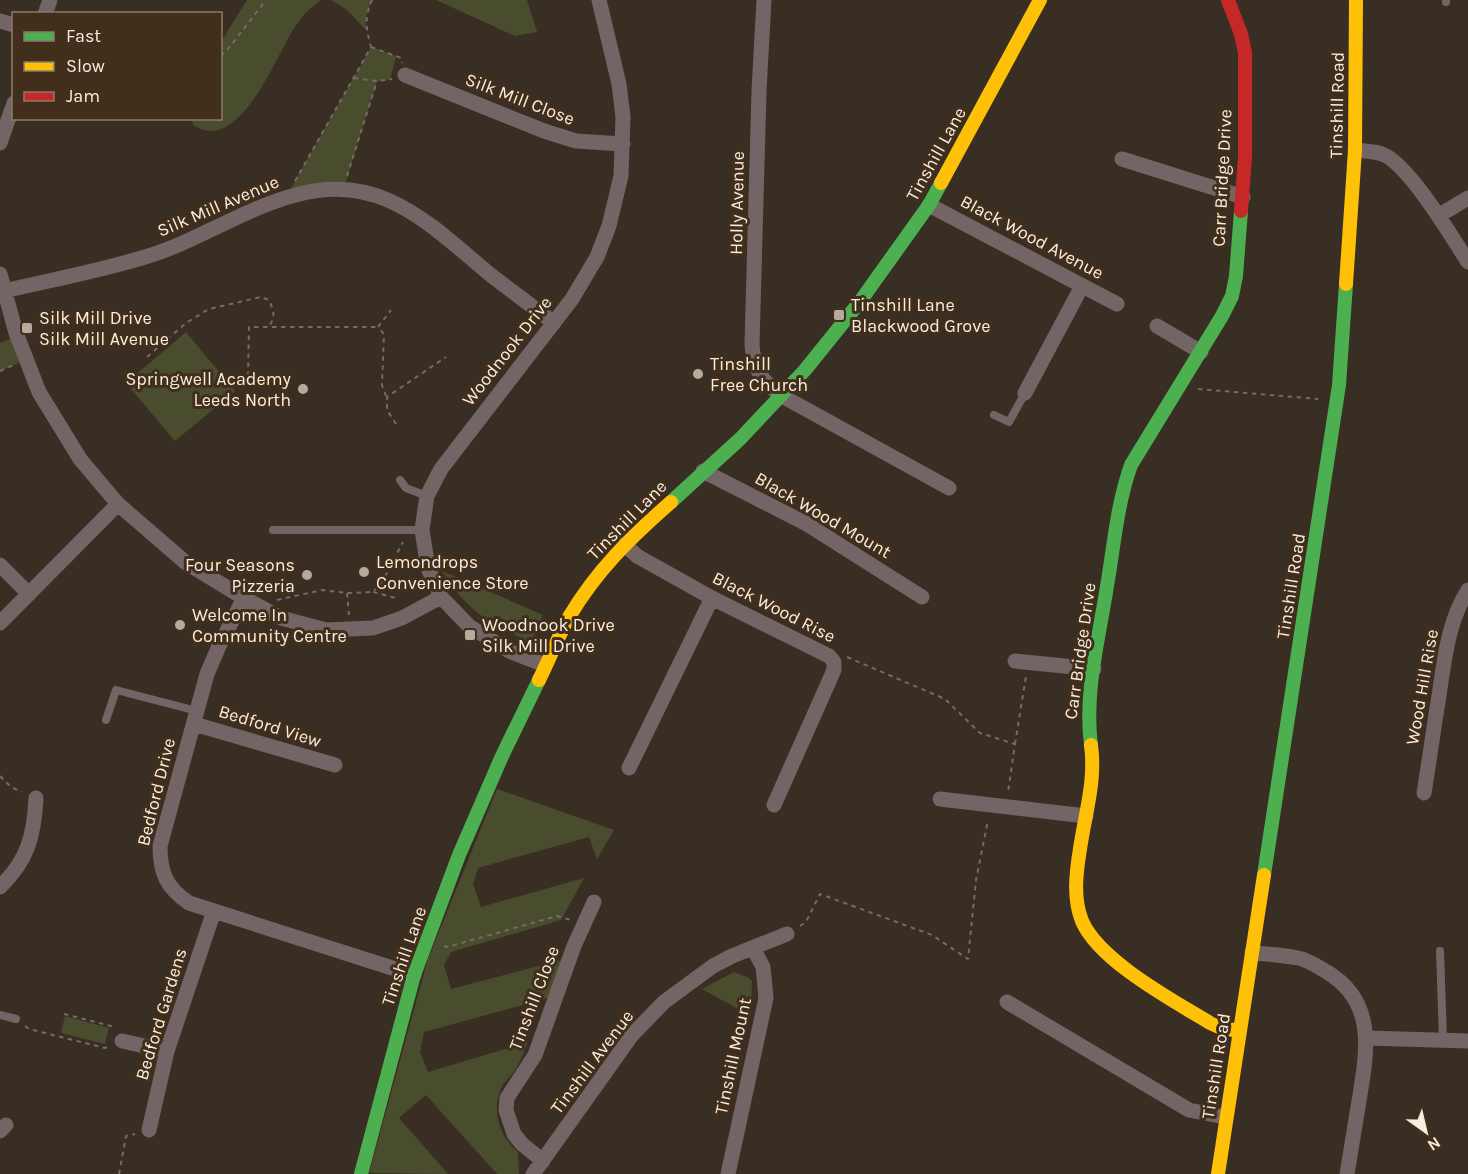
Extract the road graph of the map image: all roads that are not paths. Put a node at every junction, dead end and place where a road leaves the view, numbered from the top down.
1 (599, 0) edge
2 (764, 0) edge
3 (1040, 0) edge
4 (1228, 0) edge
5 (1356, 0) edge
6 (405, 75) road end
7 (12, 108) edge
8 (0, 143) edge
9 (623, 144) junction
10 (1355, 150) junction
11 (1122, 159) dead end
12 (1243, 197) junction
13 (1468, 198) edge
14 (929, 205) junction
15 (1438, 216) junction
16 (1468, 262) edge
17 (0, 274) edge
18 (1082, 286) junction
19 (4, 291) junction
20 (1117, 304) dead end
21 (554, 323) junction
22 (1157, 326) dead end
23 (1201, 352) junction
24 (1025, 393) joint
25 (782, 396) junction
26 (994, 415) dead end
27 (703, 471) junction
28 (400, 480) dead end
29 (949, 488) dead end
30 (427, 496) junction
31 (118, 504) junction
32 (273, 530) dead end
33 (417, 530) junction
34 (624, 544) junction
35 (0, 565) edge
36 (1468, 590) edge
37 (29, 594) junction
38 (441, 597) junction
39 (922, 597) dead end
40 (244, 598) junction
41 (712, 598) junction
42 (0, 623) edge
43 (1022, 661) road end
44 (545, 664) junction
45 (1094, 669) junction
46 (195, 717) junction
47 (106, 720) dead end
48 (335, 765) dead end
49 (629, 768) dead end
50 (1424, 793) dead end
51 (36, 798) road end
52 (940, 799) dead end
53 (774, 805) dead end
54 (1086, 816) junction
55 (0, 887) edge
56 (594, 903) dead end
57 (214, 911) junction
58 (787, 934) road end
59 (753, 948) junction
60 (1440, 951) dead end
61 (1252, 953) junction
62 (414, 975) junction
63 (1007, 1002) dead end
64 (0, 1015) edge
65 (16, 1019) dead end
66 (1240, 1031) junction
67 (1367, 1038) junction
68 (1443, 1040) junction
69 (122, 1041) road end
70 (1468, 1041) edge
71 (167, 1051) junction
72 (1226, 1117) junction
73 (149, 1130) road end
74 (543, 1161) junction
75 (361, 1174) edge
76 (533, 1174) edge
77 (728, 1174) edge
78 (1218, 1174) edge
79 (1347, 1174) edge

1 - 9 street, Woodnook Drive
2 - 25 street, Holly Avenue
3 - 14 street, Tinshill Lane
4 - 12 street, Carr Bridge Drive
5 - 10 street, Tinshill Road
6 - 9 street, Silk Mill Close
7 - 8 street
9 - 21 street, Woodnook Drive
10 - 15 street
10 - 61 street, Tinshill Road
11 - 12 street
12 - 23 street, Carr Bridge Drive
13 - 15 street
14 - 18 street, Black Wood Avenue
14 - 25 street, Tinshill Lane
15 - 16 street
17 - 19 street
18 - 20 street, Black Wood Avenue
18 - 24 street
19 - 21 street, Silk Mill Avenue
19 - 31 street
21 - 30 street, Woodnook Drive
22 - 23 street
23 - 45 street, Carr Bridge Drive
24 - 26 lane
25 - 27 street, Tinshill Lane
25 - 29 street, Holly Avenue
27 - 34 street, Tinshill Lane
27 - 39 street, Black Wood Mount
28 - 30 lane
30 - 33 street, Woodnook Drive
31 - 37 street
31 - 40 street
32 - 33 lane
33 - 38 street, Woodnook Drive
34 - 41 street, Black Wood Rise
34 - 44 street, Tinshill Lane
35 - 37 street
36 - 50 street, Wood Hill Rise
37 - 42 street
38 - 40 street
38 - 44 street, Woodnook Drive
40 - 46 street, Bedford Drive
41 - 49 street
41 - 53 street, Black Wood Rise
43 - 45 street
44 - 62 street, Tinshill Lane
45 - 54 street, Carr Bridge Drive
46 - 47 lane
46 - 48 street, Bedford View
46 - 57 street, Bedford Drive
51 - 55 street
52 - 54 street
54 - 66 street, Carr Bridge Drive
56 - 74 street, Tinshill Close
57 - 62 street, Bedford Drive
57 - 71 street, Bedford Gardens
58 - 59 street, Tinshill Avenue
59 - 74 street, Tinshill Avenue
59 - 77 street, Tinshill Mount
60 - 68 lane
61 - 66 street, Tinshill Road
61 - 67 street
62 - 75 street, Tinshill Lane
63 - 72 street
64 - 65 lane
66 - 72 street, Tinshill Road
67 - 68 street
67 - 79 street
68 - 70 street
69 - 71 street
71 - 73 street, Bedford Gardens
72 - 78 street, Tinshill Road
74 - 76 street, Tinshill Avenue

